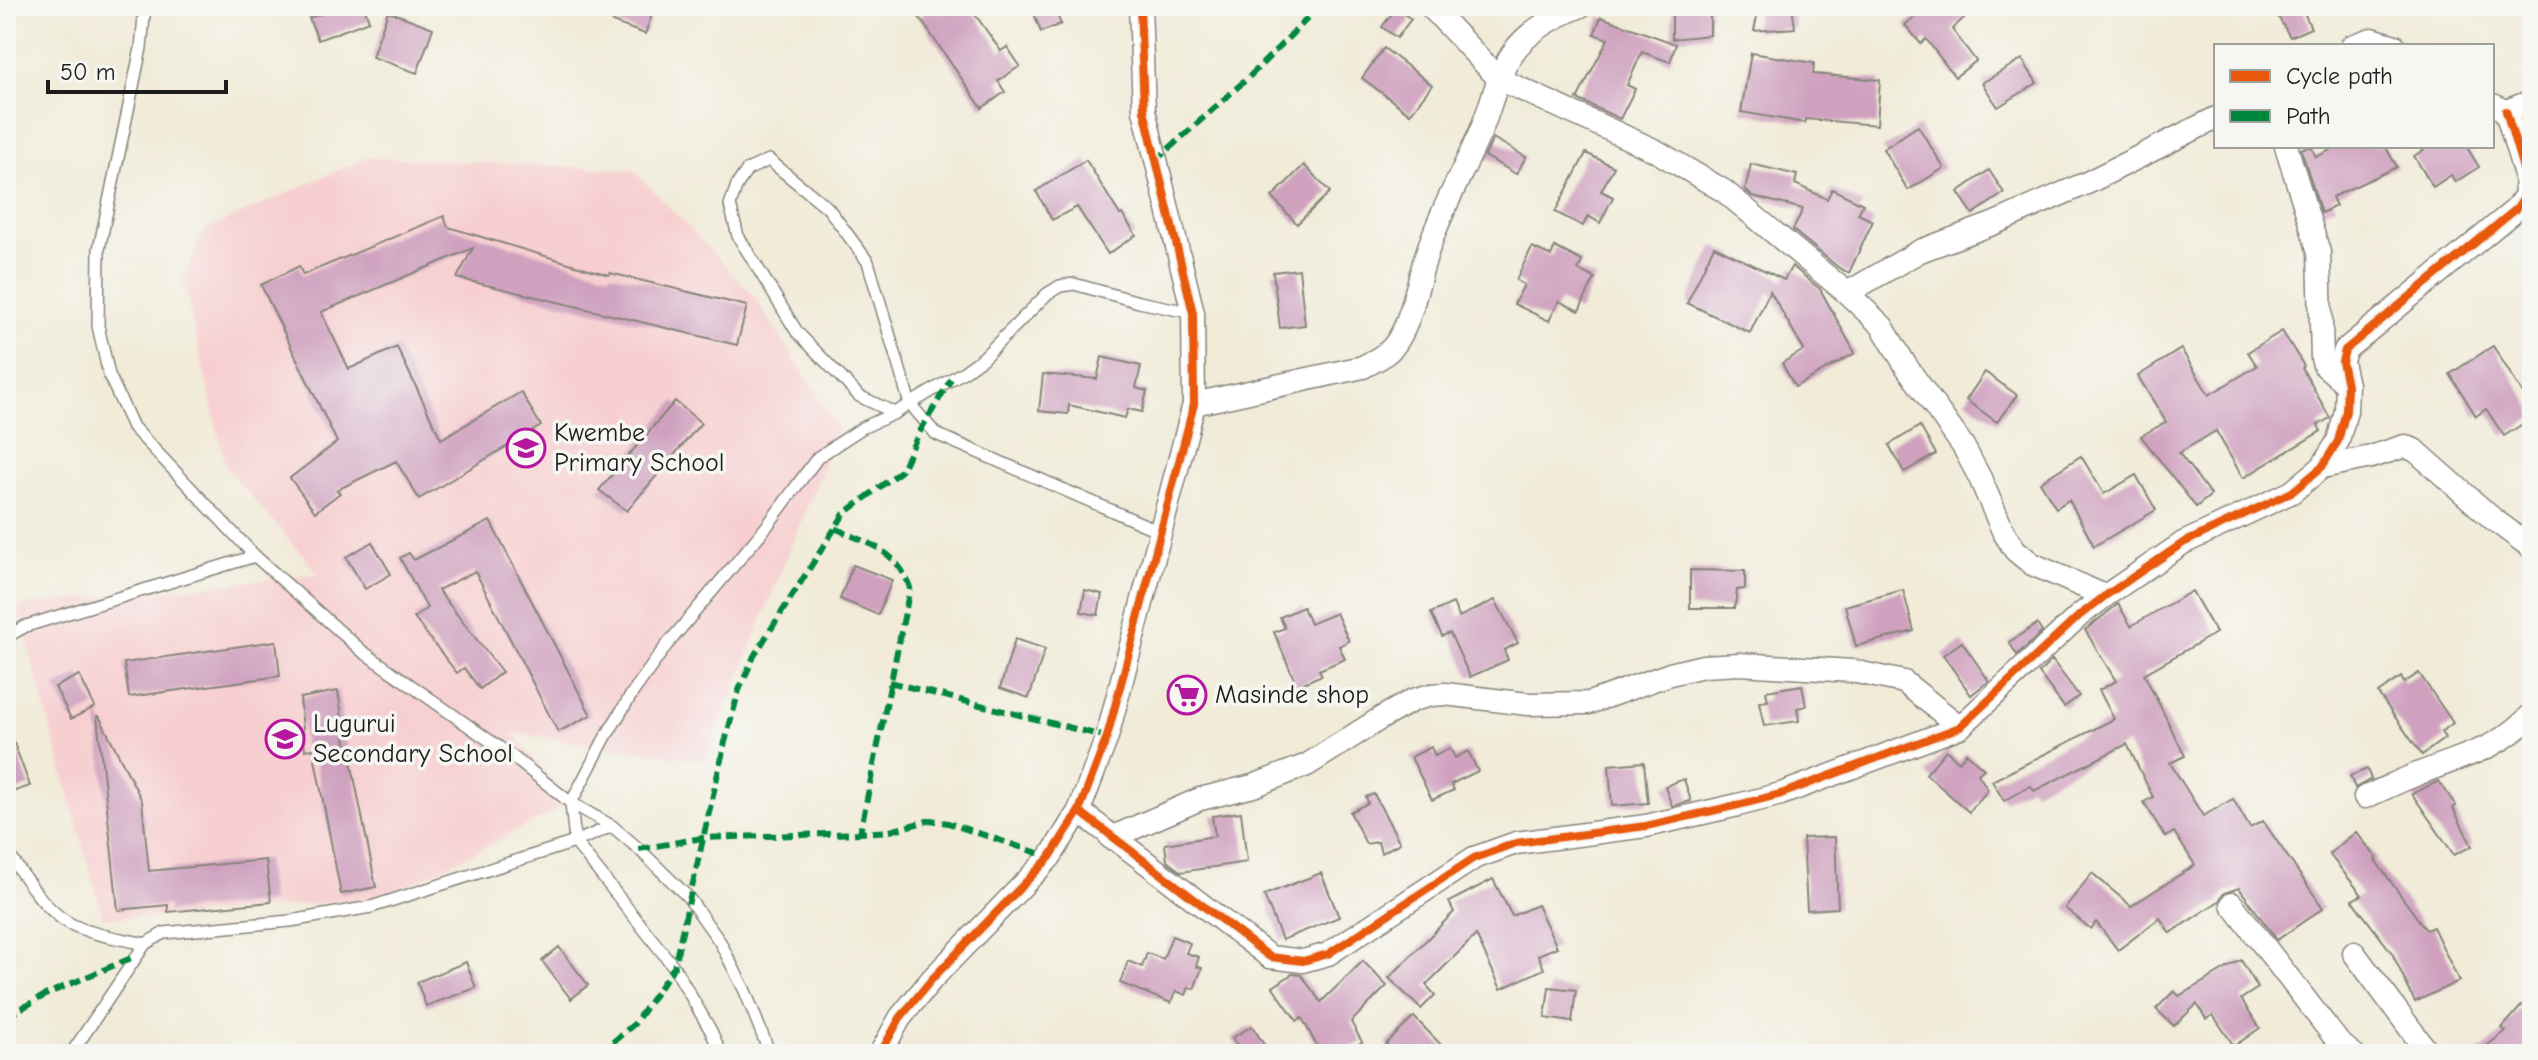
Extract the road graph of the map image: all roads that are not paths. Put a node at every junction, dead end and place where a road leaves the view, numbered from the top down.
1 (145, 6) edge
2 (1140, 6) edge
3 (1430, 6) edge
4 (1581, 6) edge
5 (2358, 44) edge
6 (2388, 44) edge
7 (1499, 79) junction
8 (2532, 101) edge
9 (2499, 108) edge
10 (2214, 119) edge
11 (2287, 148) edge
12 (1847, 293) junction
13 (1193, 313) junction
14 (2347, 385) junction
15 (910, 404) junction
16 (1194, 404) junction
17 (895, 413) junction
18 (2322, 467) junction
19 (1161, 532) junction
20 (2532, 548) edge
21 (255, 556) junction
22 (2105, 596) junction
23 (6, 637) edge
24 (2532, 714) edge
25 (1960, 727) junction
26 (2522, 739) edge
27 (2365, 797) dead end
28 (571, 803) junction
29 (1079, 811) junction
30 (612, 826) junction
31 (1111, 838) junction
32 (575, 842) junction
33 (6, 851) edge
34 (2232, 904) dead end
35 (145, 944) junction
36 (2354, 953) dead end
37 (71, 1054) edge
38 (721, 1054) edge
39 (770, 1054) edge
40 (880, 1054) edge
41 (2353, 1054) edge
42 (2429, 1054) edge

1 - 21 lane
2 - 13 street
3 - 7 street
4 - 7 street
5 - 6 street
7 - 12 street
7 - 16 street
8 - 9 street
9 - 14 street
10 - 12 street
11 - 14 street
12 - 22 street
13 - 15 lane
13 - 16 street
14 - 18 street
15 - 17 lane
15 - 17 lane
15 - 19 lane
16 - 19 street
17 - 28 lane
18 - 20 street
18 - 22 street
19 - 29 street
21 - 23 lane
21 - 28 lane
22 - 25 street
24 - 26 street
25 - 31 street
25 - 31 street
26 - 27 street
28 - 30 lane
28 - 32 lane
29 - 31 street
29 - 40 street
30 - 32 lane
30 - 39 lane
32 - 35 lane
32 - 38 lane
33 - 35 lane
34 - 41 street
35 - 37 lane
36 - 42 street

